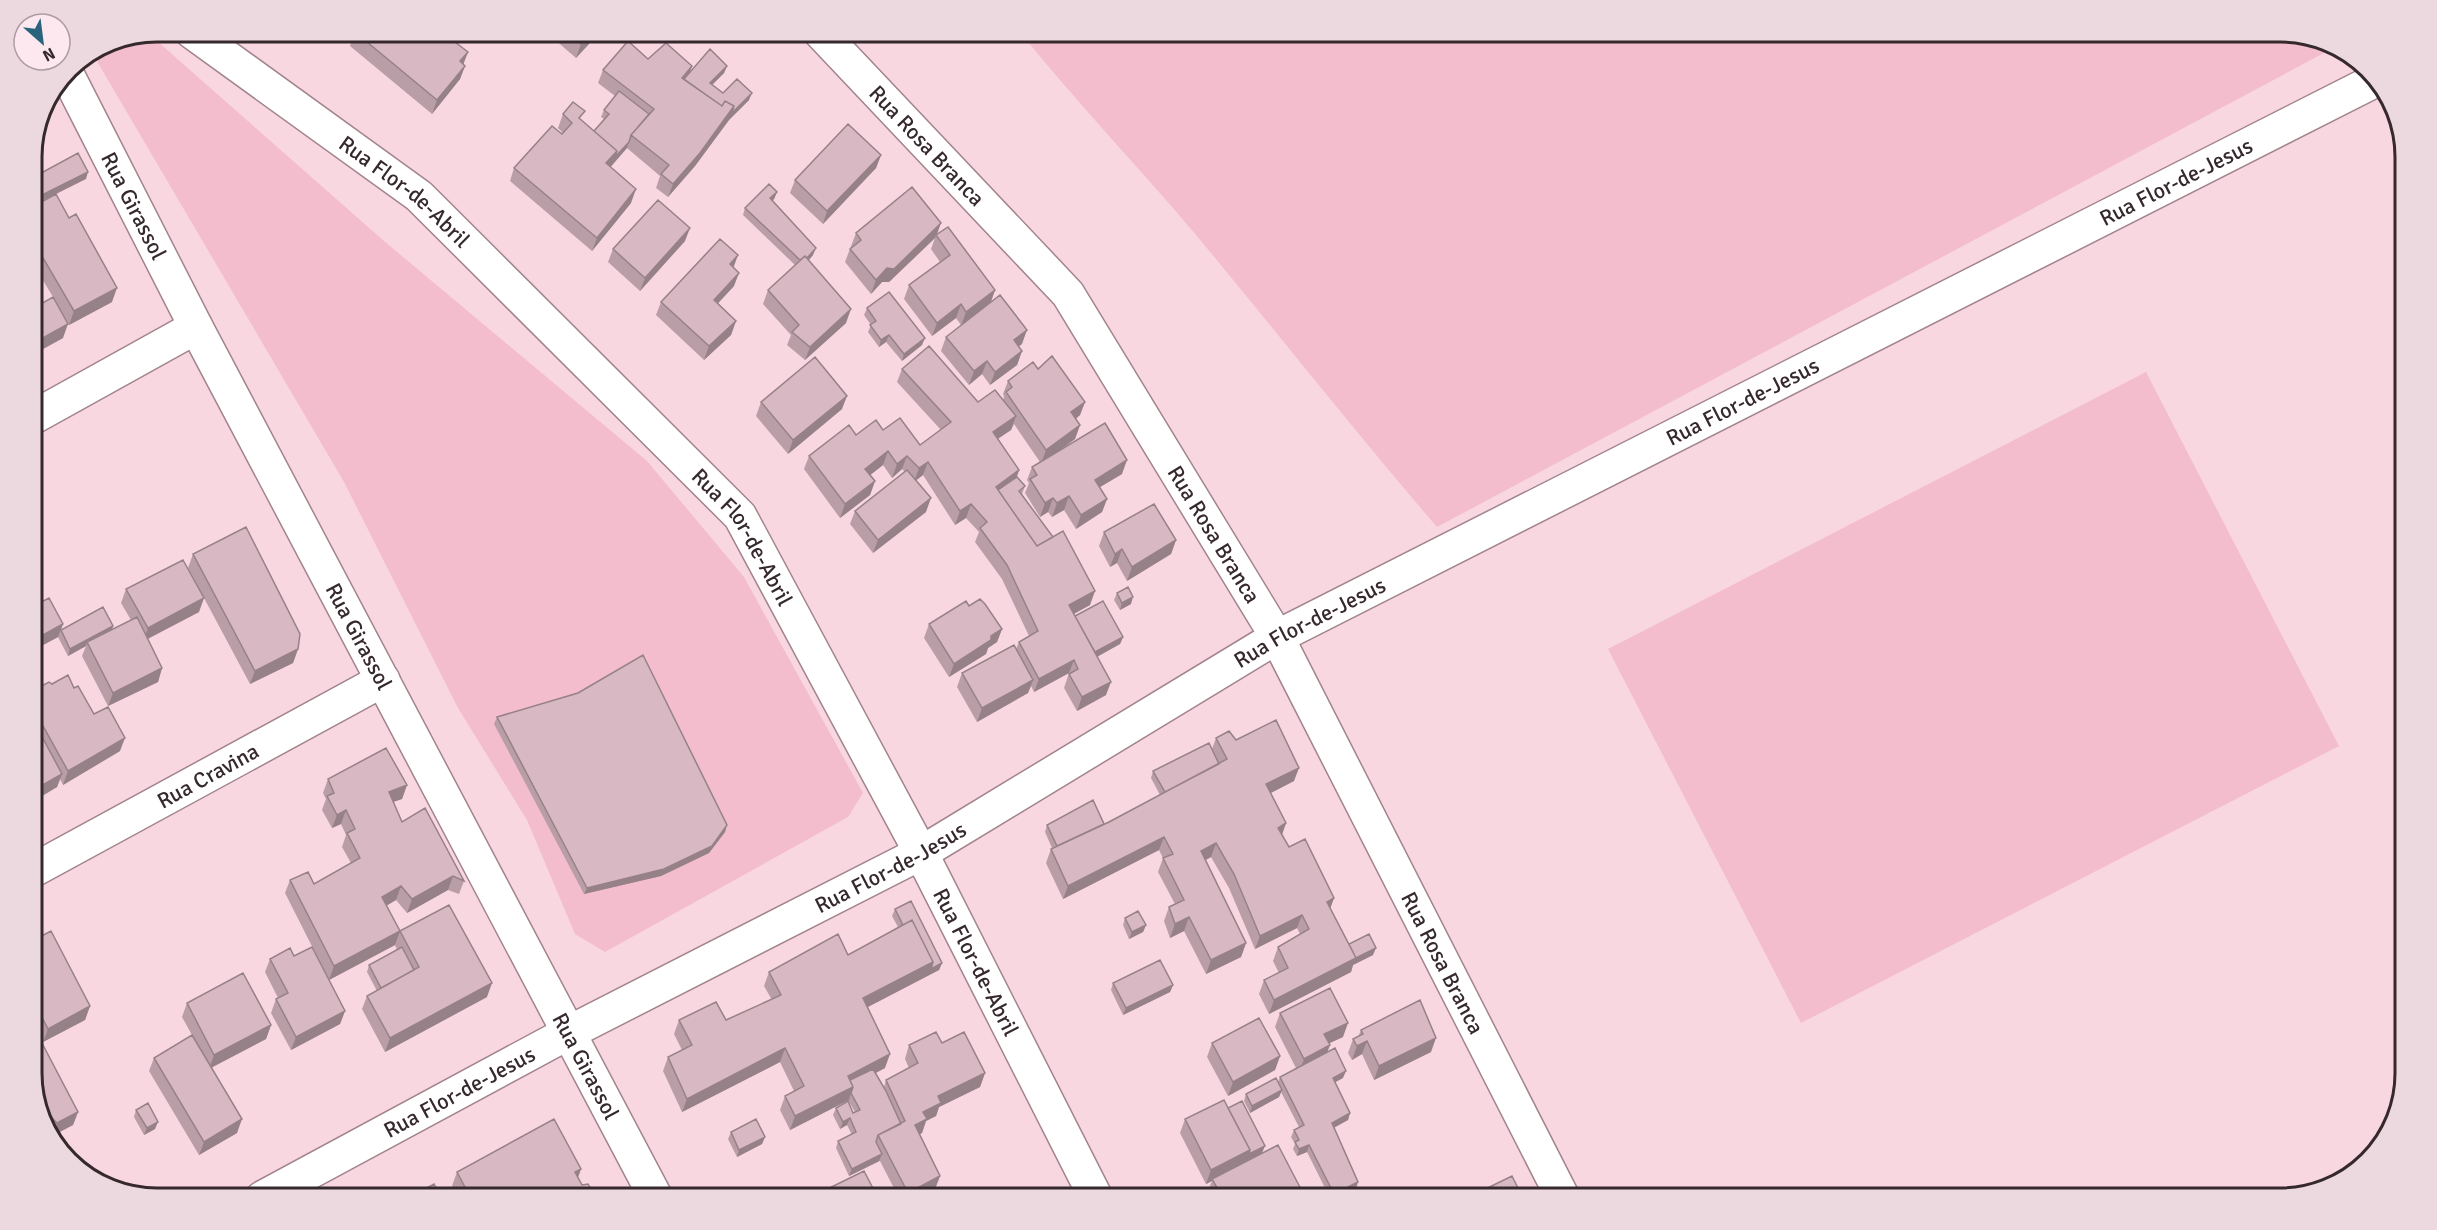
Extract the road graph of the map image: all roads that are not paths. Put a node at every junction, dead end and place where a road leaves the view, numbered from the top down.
1 (206, 42) edge
2 (829, 42) edge
3 (70, 81) edge
4 (2369, 84) edge
5 (196, 327) junction
6 (42, 412) edge
7 (1277, 637) junction
8 (383, 680) junction
9 (921, 853) junction
10 (42, 867) edge
11 (568, 1033) junction
12 (281, 1188) edge
13 (651, 1188) edge
14 (1091, 1188) edge
15 (1558, 1188) edge

1 - 9 street, Rua Flor-de-Abril
2 - 7 street, Rua Rosa Branca
3 - 5 street, Rua Girassol
4 - 7 street, Rua Flor-de-Jesus
5 - 6 street
5 - 8 street, Rua Girassol
7 - 9 street, Rua Flor-de-Jesus
7 - 15 street, Rua Rosa Branca
8 - 10 street, Rua Cravina
8 - 11 street, Rua Girassol
9 - 11 street, Rua Flor-de-Jesus
9 - 14 street, Rua Flor-de-Abril
11 - 12 street, Rua Flor-de-Jesus
11 - 13 street, Rua Girassol

